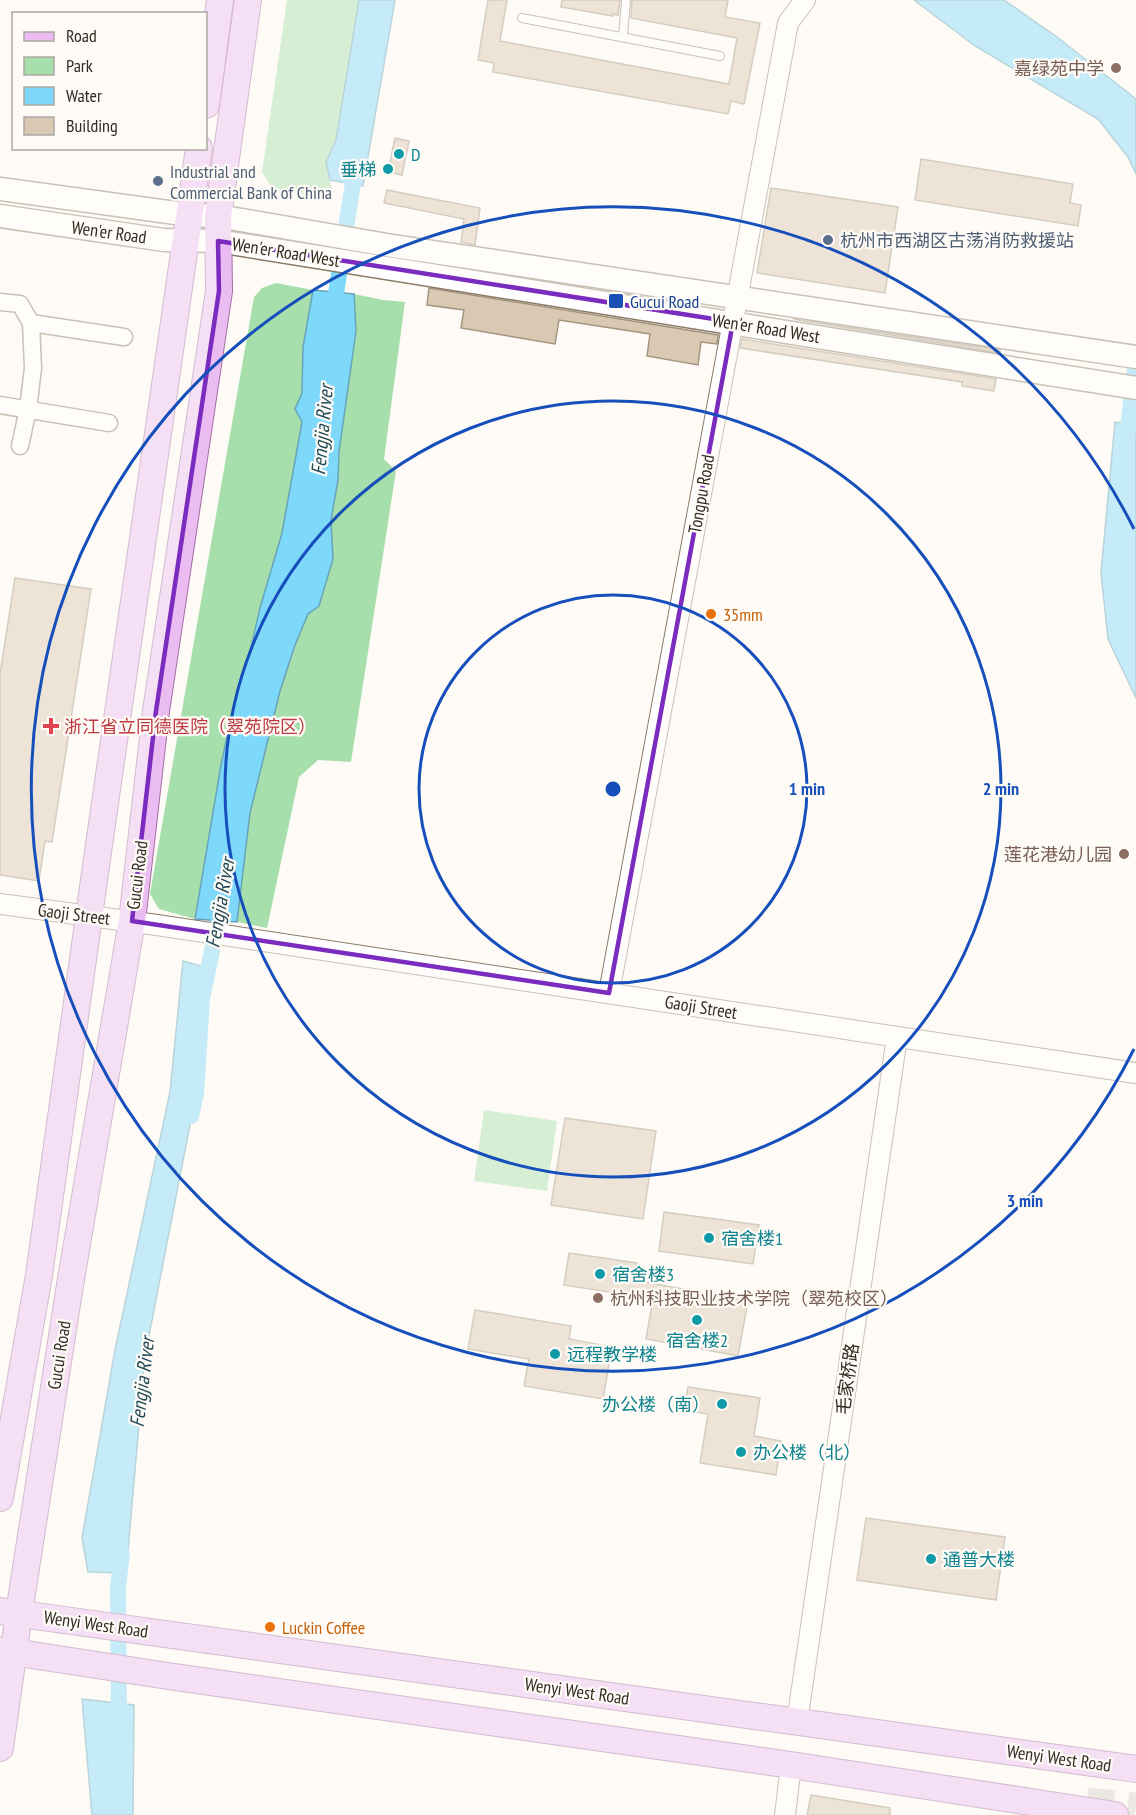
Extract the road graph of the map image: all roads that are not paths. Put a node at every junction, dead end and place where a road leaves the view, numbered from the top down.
1 (220, 0) edge
2 (248, 0) edge
3 (626, 0) edge
4 (800, 2) edge
5 (522, 18) dead end
6 (623, 36) junction
7 (720, 56) dead end
8 (207, 98) edge
9 (199, 150) edge
10 (0, 189) edge
11 (0, 216) edge
12 (188, 228) junction
13 (218, 228) junction
14 (737, 297) junction
15 (0, 302) edge
16 (733, 322) junction
17 (31, 323) junction
18 (124, 337) dead end
19 (1136, 357) edge
20 (1136, 388) edge
21 (0, 405) edge
22 (28, 409) junction
23 (109, 423) dead end
24 (20, 446) dead end
25 (0, 904) edge
26 (90, 916) junction
27 (132, 921) junction
28 (609, 993) junction
29 (897, 1037) junction
30 (1136, 1073) edge
31 (0, 1498) edge
32 (9, 1612) edge
33 (7, 1650) edge
34 (797, 1722) junction
35 (0, 1748) edge
36 (791, 1765) junction
37 (1136, 1769) edge
38 (785, 1815) edge
39 (1115, 1815) edge

1 - 8 main road
2 - 13 main road, Gucui Road
3 - 6 lane
4 - 14 street, Tongpu Road
5 - 6 lane
6 - 7 lane
9 - 12 main road, Gucui Road
10 - 12 main road, Wen'er Road
11 - 12 main road, Wen'er Road
12 - 13 main road, Wen'er Road
12 - 26 main road, Gucui Road
13 - 14 main road, Wen'er Road West
13 - 16 main road, Wen'er Road West
13 - 27 main road, Gucui Road
14 - 16 street, Tongpu Road
14 - 19 main road, Wen'er Road West
15 - 17 street
16 - 20 main road, Wen'er Road West
16 - 28 street, Tongpu Road
17 - 18 street
17 - 22 street
21 - 22 street
22 - 23 street
22 - 24 street
25 - 26 street, Gaoji Street
26 - 27 street, Gaoji Street
26 - 31 main road, Gucui Road
27 - 28 street, Gaoji Street
27 - 32 main road, Gucui Road
28 - 29 street, Gaoji Street
29 - 30 street, Gaoji Street
29 - 34 street, 毛家桥路
32 - 33 main road, Gucui Road
32 - 34 main road, Wenyi West Road
33 - 35 main road, Gucui Road
33 - 36 main road
34 - 37 main road, Wenyi West Road
36 - 38 street
36 - 39 main road

